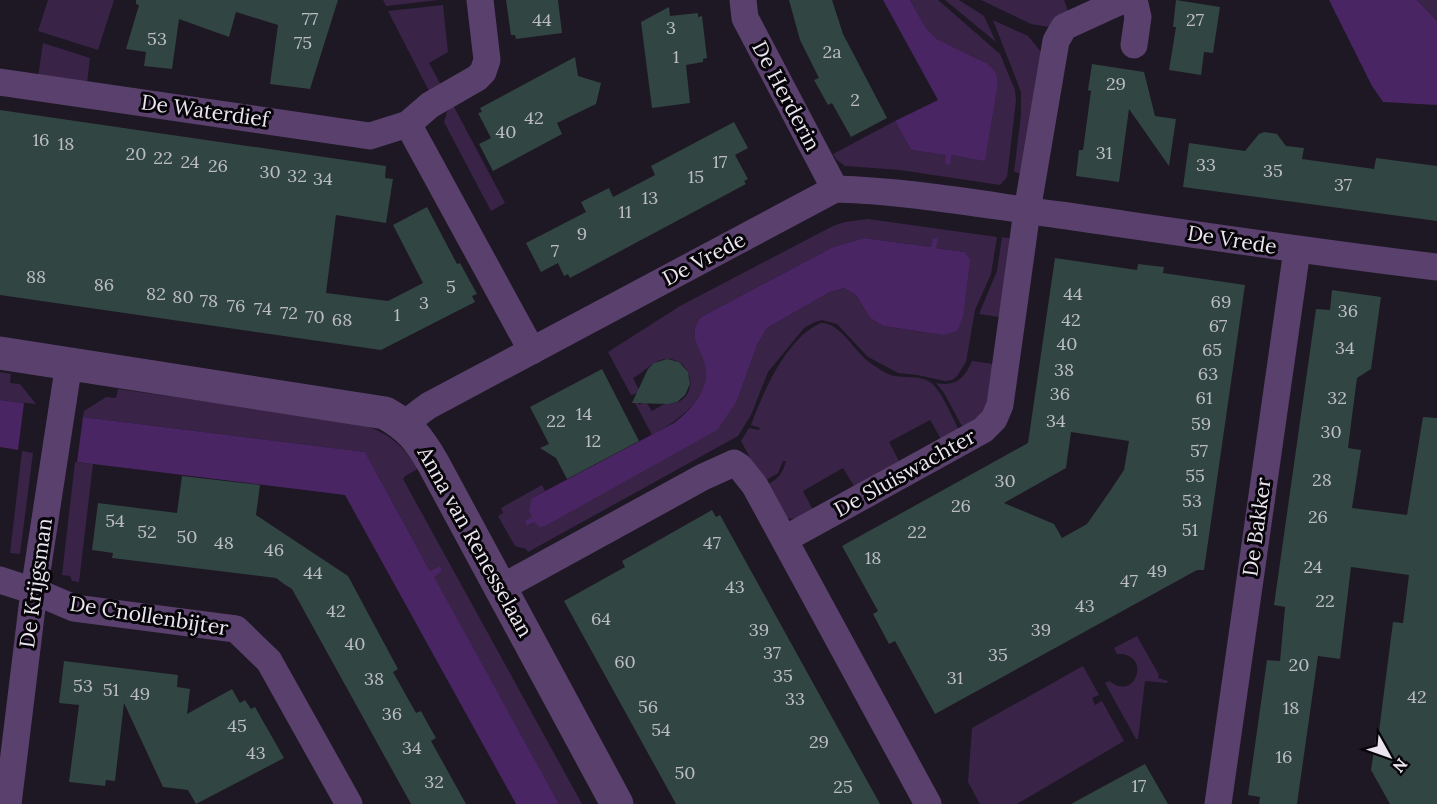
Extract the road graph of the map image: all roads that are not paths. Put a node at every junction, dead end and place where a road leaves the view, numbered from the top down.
1 (480, 0) edge
2 (743, 0) edge
3 (1123, 0) edge
4 (1134, 0) edge
5 (1134, 45) dead end
6 (0, 82) edge
7 (408, 124) junction
8 (835, 189) junction
9 (1028, 211) junction
10 (1296, 250) junction
11 (1437, 267) edge
12 (532, 351) junction
13 (0, 353) edge
14 (69, 363) junction
15 (404, 424) junction
16 (785, 539) junction
17 (0, 580) edge
18 (501, 588) junction
19 (34, 591) junction
20 (8, 804) edge
21 (348, 804) edge
22 (617, 804) edge
23 (928, 804) edge
24 (1218, 804) edge

1 - 7 street, De Waterdief
2 - 8 street, De Herderin
3 - 9 street
4 - 5 street
6 - 7 street, De Waterdief
7 - 12 street
8 - 9 street, De Vrede
8 - 12 street, De Vrede
9 - 10 street, De Vrede
9 - 16 street, De Sluiswachter
10 - 11 street, De Vrede
10 - 24 street, De Bakker
12 - 15 street, De Vrede
13 - 14 street, Anna van Renesselaan
14 - 15 street, Anna van Renesselaan
14 - 19 street, De Krijgsman
15 - 18 street, Anna van Renesselaan
16 - 18 street
16 - 23 street
17 - 19 street, De Cnollenbijter
18 - 22 street, Anna van Renesselaan
19 - 20 street, De Krijgsman
19 - 21 street, De Cnollenbijter

